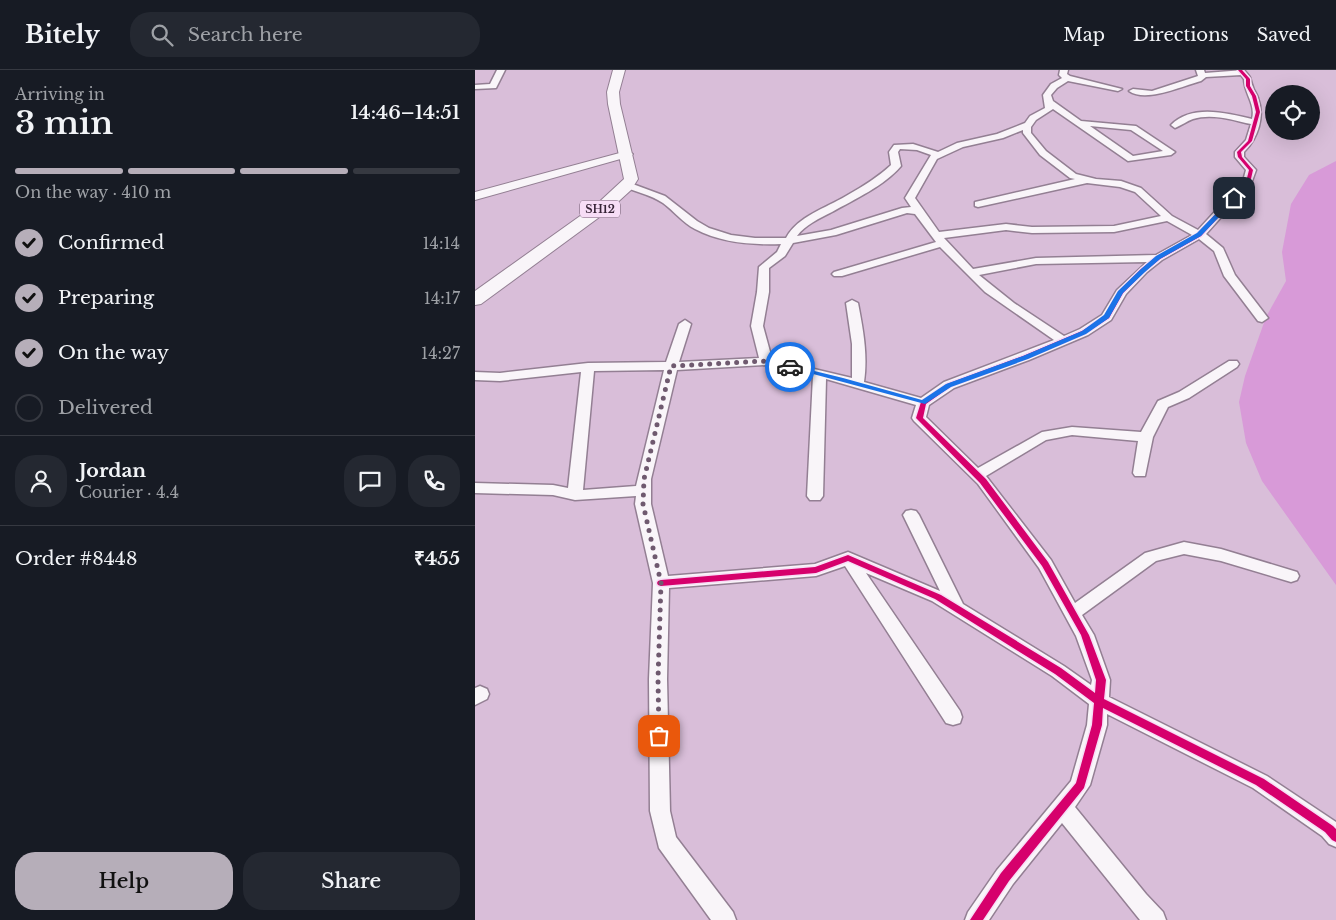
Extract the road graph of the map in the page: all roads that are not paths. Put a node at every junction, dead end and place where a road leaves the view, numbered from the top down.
1 (501, 70) edge
2 (619, 70) edge
3 (1201, 72) edge
4 (1241, 72) edge
5 (1066, 74) edge
6 (475, 88) edge
7 (1118, 89) dead end
8 (1133, 91) dead end
9 (1049, 102) junction
10 (1255, 122) junction
11 (1080, 123) junction
12 (1028, 125) junction
13 (1175, 125) dead end
14 (627, 154) junction
15 (937, 155) junction
16 (1087, 180) junction
17 (627, 185) junction
18 (475, 196) edge
19 (978, 204) dead end
20 (918, 211) junction
21 (1168, 218) junction
22 (1199, 235) junction
23 (939, 239) junction
24 (790, 241) junction
25 (1158, 258) junction
26 (971, 273) junction
27 (838, 274) dead end
28 (475, 300) edge
29 (852, 303) dead end
30 (1262, 318) dead end
31 (685, 324) dead end
32 (1064, 341) junction
33 (766, 361) junction
34 (1233, 364) dead end
35 (671, 366) junction
36 (588, 367) junction
37 (820, 374) junction
38 (475, 376) edge
39 (857, 384) junction
40 (923, 403) junction
41 (1146, 437) junction
42 (1140, 473) dead end
43 (977, 475) junction
44 (475, 488) edge
45 (643, 491) junction
46 (575, 495) junction
47 (815, 496) dead end
48 (911, 514) dead end
49 (847, 558) junction
50 (1291, 576) dead end
51 (661, 583) junction
52 (957, 609) junction
53 (1073, 613) junction
54 (1099, 702) junction
55 (953, 717) dead end
56 (1061, 806) junction
57 (1336, 837) edge
58 (725, 920) edge
59 (976, 920) edge
60 (1155, 920) edge

1 - 6 street
2 - 14 main road, SH12
3 - 4 street
3 - 8 street
4 - 10 street
5 - 7 street
5 - 9 street
9 - 11 street
9 - 12 street
10 - 13 street
10 - 22 street
11 - 11 street
12 - 15 street
12 - 16 street
14 - 17 main road, SH12
14 - 18 street
15 - 20 street
15 - 24 street
16 - 19 street
16 - 21 street
17 - 24 street
17 - 28 main road, SH12
20 - 23 street
20 - 24 street
21 - 22 street
21 - 23 street
22 - 25 street
22 - 30 street
23 - 26 street
23 - 27 street
24 - 33 street
25 - 26 street
25 - 32 street
26 - 32 street
29 - 39 street
31 - 35 street
32 - 40 street
33 - 35 street
33 - 37 street
34 - 41 street
35 - 36 street
35 - 45 street
36 - 38 street
36 - 46 street
37 - 39 street
37 - 47 street
39 - 40 street
40 - 43 street
41 - 42 street
41 - 43 street
43 - 53 street
44 - 46 street
45 - 46 street
45 - 51 street
48 - 52 street
49 - 51 street
49 - 52 street
49 - 55 street
50 - 53 street
51 - 58 street
52 - 54 street
53 - 54 street
54 - 56 street
54 - 57 street
56 - 59 street
56 - 60 street

